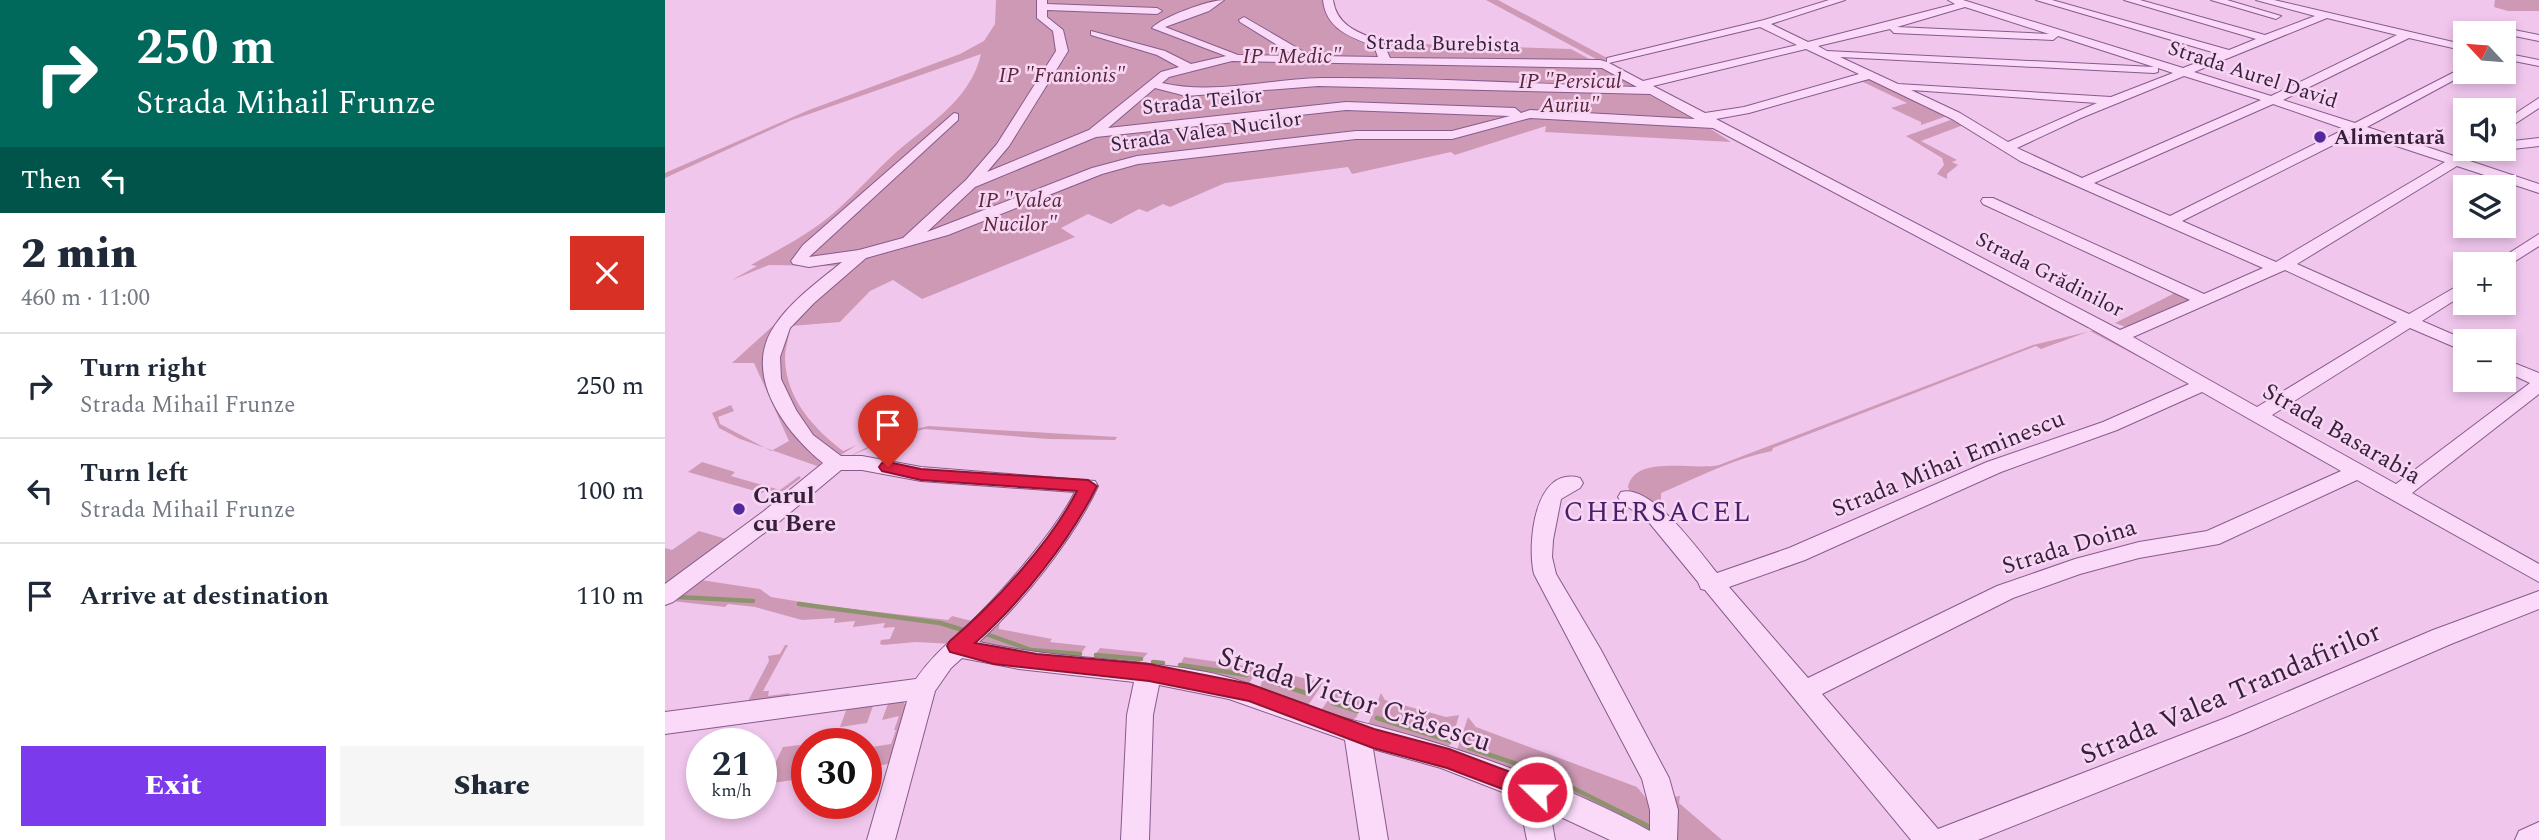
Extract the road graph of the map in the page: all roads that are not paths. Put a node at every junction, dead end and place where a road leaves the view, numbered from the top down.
1 (1219, 0) edge
2 (1328, 0) edge
3 (1840, 0) edge
4 (2041, 0) edge
5 (2129, 0) edge
6 (2216, 0) edge
7 (2261, 0) edge
8 (1959, 2) edge
9 (1043, 3) edge
10 (1157, 11) dead end
11 (2326, 15) junction
12 (1244, 20) dead end
13 (1760, 23) junction
14 (2303, 23) junction
15 (1875, 29) junction
16 (1095, 33) dead end
17 (2406, 34) junction
18 (2517, 34) edge
19 (2078, 38) junction
20 (2539, 38) edge
21 (2266, 39) junction
22 (1808, 45) junction
23 (2453, 45) edge
24 (1823, 52) junction
25 (2231, 54) junction
26 (1232, 58) junction
27 (1302, 58) junction
28 (2517, 59) edge
29 (1385, 60) junction
30 (1605, 62) junction
31 (2539, 64) edge
32 (1189, 68) junction
33 (2186, 72) junction
34 (1870, 75) junction
35 (2453, 76) edge
36 (1153, 84) junction
37 (1890, 85) junction
38 (1647, 88) junction
39 (2272, 100) junction
40 (2114, 101) junction
41 (2539, 102) edge
42 (1531, 114) junction
43 (954, 117) dead end
44 (2516, 118) edge
45 (1706, 121) junction
46 (2357, 128) junction
47 (1094, 133) junction
48 (2539, 142) edge
49 (2516, 145) edge
50 (2006, 148) junction
51 (2453, 159) edge
52 (2460, 161) joint
53 (2085, 183) junction
54 (970, 184) junction
55 (2539, 189) edge
56 (1988, 201) dead end
57 (2173, 220) junction
58 (2539, 239) edge
59 (909, 240) junction
60 (2516, 254) edge
61 (860, 255) junction
62 (2281, 266) junction
63 (2453, 294) edge
64 (2204, 300) junction
65 (2410, 322) junction
66 (2119, 337) junction
67 (2453, 341) edge
68 (2516, 370) edge
69 (2539, 382) edge
70 (2203, 385) junction
71 (2258, 415) junction
72 (836, 464) junction
73 (2357, 472) junction
74 (1573, 482) dead end
75 (2396, 494) junction
76 (1628, 498) dead end
77 (2539, 574) edge
78 (1709, 583) junction
79 (665, 596) edge
80 (2539, 600) edge
81 (957, 646) junction
82 (1149, 672) junction
83 (923, 688) junction
84 (1803, 692) junction
85 (665, 723) edge
86 (1357, 732) junction
87 (1537, 792) junction
88 (2539, 835) edge
89 (881, 840) edge
90 (1135, 840) edge
91 (1374, 840) edge
92 (1541, 840) edge
93 (1640, 840) edge
94 (1663, 840) edge
95 (1929, 840) edge
96 (1944, 840) edge
97 (2529, 840) edge

1 - 26 street
2 - 29 street
3 - 13 street
4 - 25 street
5 - 21 street
6 - 14 street
7 - 11 street
8 - 15 street
8 - 19 street, Strada Aurel David
9 - 10 street
9 - 54 street
11 - 14 street
11 - 17 street
12 - 27 street
13 - 22 street
13 - 30 street
14 - 21 street
15 - 19 street
15 - 22 street
16 - 32 street
17 - 23 street
17 - 39 street
18 - 20 street
19 - 33 street, Strada Aurel David
21 - 25 street
22 - 24 street
22 - 38 street
24 - 33 street
24 - 34 street
25 - 33 street
26 - 27 street, Strada Burebista
26 - 32 street, Strada Burebista
27 - 29 street, Strada Burebista
28 - 31 street
29 - 30 street, Strada Burebista
30 - 38 street, Strada Grădinilor
32 - 36 street, Strada Burebista
33 - 39 street, Strada Aurel David
33 - 40 street
34 - 37 street
34 - 45 street
35 - 46 street
36 - 38 street
36 - 47 street, Strada Burebista
37 - 40 street
37 - 50 street
38 - 45 street, Strada Grădinilor
39 - 46 street, Strada Aurel David
39 - 53 street
40 - 50 street
41 - 44 street
42 - 45 street, Strada Valea Nucilor
42 - 47 street, Strada Teilor
42 - 59 street, Strada Valea Nucilor
43 - 61 street
45 - 66 street, Strada Grădinilor
46 - 51 street, Strada Aurel David
46 - 57 street
47 - 54 street, Strada Teilor
48 - 49 street
50 - 53 street
52 - 55 street, Strada Aurel David
52 - 62 street, Strada Grădinilor
53 - 57 street
54 - 59 street, Strada Teilor
56 - 64 street
57 - 62 street
58 - 60 street
59 - 61 street, Strada Valea Nucilor
61 - 72 street, Strada Valea Nucilor
62 - 64 street, Strada Grădinilor
62 - 65 street
63 - 65 street
64 - 66 street, Strada Grădinilor
65 - 67 street
65 - 71 street
66 - 70 street, Strada Basarabia
68 - 69 street
69 - 75 street
70 - 71 street, Strada Basarabia
70 - 78 street, Strada Mihai Eminescu
71 - 73 street, Strada Basarabia
72 - 79 street
72 - 81 street
73 - 75 street, Strada Basarabia
73 - 84 street, Strada Doina
74 - 94 street
75 - 77 street, Strada Basarabia
76 - 78 street
78 - 84 street
80 - 96 street, Strada Valea Trandafirilor
81 - 82 street, Strada Victor Crăsescu
81 - 83 street
82 - 86 street, Strada Victor Crăsescu
82 - 90 street
83 - 85 street
83 - 89 street
84 - 95 street
86 - 87 street, Strada Victor Crăsescu
86 - 91 street
87 - 92 street
87 - 93 street, Strada Victor Crăsescu
88 - 97 street

